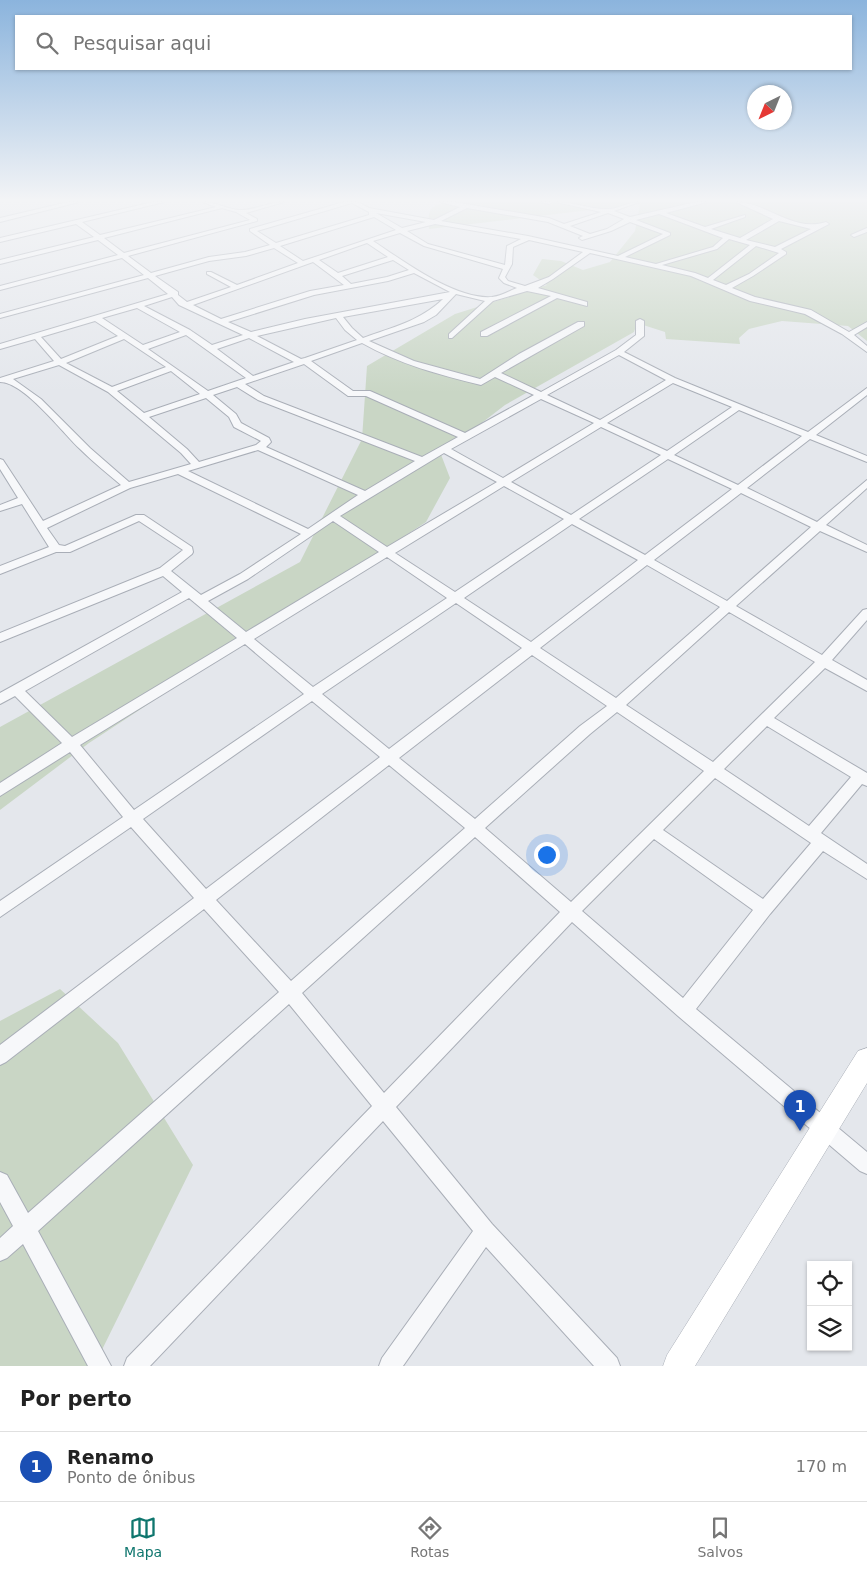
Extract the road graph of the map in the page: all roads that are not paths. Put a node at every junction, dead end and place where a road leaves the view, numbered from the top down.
1 (86, 266) edge
2 (137, 266) edge
3 (184, 266) edge
4 (295, 266) edge
5 (324, 266) edge
6 (367, 266) edge
7 (409, 266) edge
8 (499, 266) edge
9 (568, 266) edge
10 (659, 266) edge
11 (727, 266) edge
12 (765, 266) edge
13 (507, 268) joint
14 (416, 270) junction
15 (209, 274) dead end
16 (149, 275) junction
17 (272, 275) junction
18 (337, 275) junction
19 (709, 280) junction
20 (278, 283) dead end
21 (349, 286) junction
22 (0, 288) edge
23 (237, 288) junction
24 (524, 288) junction
25 (532, 288) junction
26 (726, 288) junction
27 (175, 294) junction
28 (452, 294) junction
29 (558, 295) junction
30 (491, 299) junction
31 (584, 304) dead end
32 (186, 305) junction
33 (139, 306) junction
34 (338, 315) junction
35 (0, 316) edge
36 (98, 319) junction
37 (222, 321) junction
38 (640, 321) dead end
39 (582, 324) dead end
40 (867, 324) edge
41 (187, 332) junction
42 (484, 334) dead end
43 (250, 335) junction
44 (848, 335) junction
45 (125, 336) junction
46 (452, 336) dead end
47 (37, 337) junction
48 (363, 340) junction
49 (0, 347) edge
50 (143, 348) junction
51 (212, 348) junction
52 (867, 350) edge
53 (619, 352) junction
54 (301, 360) junction
55 (59, 362) junction
56 (172, 368) junction
57 (496, 374) junction
58 (252, 379) junction
59 (3, 380) edge
60 (672, 380) junction
61 (238, 384) junction
62 (111, 390) junction
63 (867, 391) edge
64 (206, 394) junction
65 (541, 396) junction
66 (740, 406) junction
67 (144, 416) junction
68 (601, 423) junction
69 (809, 435) junction
70 (466, 437) junction
71 (259, 448) junction
72 (444, 449) junction
73 (668, 456) junction
74 (867, 459) edge
75 (423, 461) junction
76 (0, 462) edge
77 (197, 465) junction
78 (178, 470) junction
79 (505, 482) junction
80 (867, 483) edge
81 (127, 486) junction
82 (738, 489) junction
83 (366, 495) junction
84 (23, 500) junction
85 (0, 508) edge
86 (334, 517) junction
87 (571, 520) junction
88 (42, 526) junction
89 (817, 526) junction
90 (309, 534) junction
91 (56, 548) junction
92 (867, 549) edge
93 (388, 552) junction
94 (646, 560) junction
95 (0, 570) edge
96 (164, 570) junction
97 (195, 596) junction
98 (455, 599) junction
99 (727, 606) junction
100 (867, 612) edge
101 (0, 638) edge
102 (246, 638) junction
103 (531, 648) junction
104 (824, 661) junction
105 (867, 686) edge
106 (17, 690) junction
107 (313, 694) junction
108 (0, 699) edge
109 (617, 705) junction
110 (765, 718) junction
111 (70, 744) junction
112 (389, 757) junction
113 (712, 770) junction
114 (863, 778) edge
115 (0, 790) edge
116 (133, 819) junction
117 (475, 828) junction
118 (652, 830) junction
119 (816, 837) junction
120 (867, 872) edge
121 (205, 897) junction
122 (764, 909) junction
123 (0, 910) edge
124 (571, 912) junction
125 (290, 992) junction
126 (684, 1010) junction
127 (0, 1056) edge
128 (867, 1060) edge
129 (385, 1108) junction
130 (824, 1128) junction
131 (867, 1164) edge
132 (0, 1182) edge
133 (26, 1227) junction
134 (485, 1231) junction
135 (0, 1251) edge
136 (100, 1366) edge
137 (135, 1366) edge
138 (390, 1366) edge
139 (609, 1366) edge
140 (678, 1366) edge

1 - 22 street
2 - 16 street
3 - 16 street
4 - 17 street
5 - 18 street
6 - 18 street
7 - 14 street
8 - 13 street
9 - 25 street
10 - 19 street
11 - 19 street
12 - 26 street
13 - 24 street
14 - 21 street
14 - 28 street
15 - 23 street
16 - 27 street
16 - 35 street
17 - 20 street
17 - 23 street
18 - 21 street
19 - 26 street
21 - 37 street
23 - 32 street
24 - 25 street
24 - 30 street
25 - 29 street
26 - 44 street
27 - 32 street
27 - 33 street
28 - 30 street
28 - 34 street
28 - 48 street
29 - 31 street
29 - 42 street
30 - 46 street
32 - 37 street
33 - 36 street
33 - 41 street
34 - 43 street
34 - 48 street
36 - 45 street
36 - 47 street
37 - 43 street
38 - 53 street
39 - 57 street
40 - 44 street
41 - 50 street
41 - 51 street
43 - 51 street
43 - 54 street
44 - 52 street
45 - 50 street
45 - 55 street
47 - 49 street
47 - 55 street
48 - 54 street
48 - 57 street
50 - 56 street
51 - 58 street
53 - 60 street
53 - 65 street
54 - 58 street
54 - 70 street
55 - 59 street
55 - 62 street
56 - 62 street
56 - 64 street
57 - 65 street
58 - 61 street
59 - 81 street
60 - 66 street
60 - 68 street
61 - 64 street
61 - 75 street
62 - 67 street
63 - 69 street
64 - 67 street
64 - 71 street
65 - 68 street
65 - 70 street
66 - 69 street
66 - 73 street
67 - 77 street
68 - 73 street
68 - 79 street
69 - 74 street
69 - 82 street
70 - 72 street
71 - 77 street
71 - 83 street
72 - 75 street
72 - 79 street
73 - 82 street
73 - 87 street
75 - 83 street
76 - 84 street
77 - 78 street
78 - 81 street
78 - 90 street
79 - 87 street
79 - 93 street
80 - 89 street
81 - 88 street
82 - 89 street
82 - 94 street
83 - 86 street
84 - 85 street
84 - 88 street
86 - 90 street
86 - 93 street
87 - 94 street
87 - 98 street
88 - 91 street
89 - 92 street
89 - 99 street
90 - 97 street
91 - 95 street
91 - 96 street
93 - 98 street
93 - 102 street
94 - 99 street
94 - 103 street
96 - 97 street
96 - 101 street
97 - 102 street
97 - 106 street
98 - 103 street
98 - 107 street
99 - 104 street
99 - 109 street
100 - 104 street
102 - 107 street
102 - 111 street
103 - 109 street
103 - 112 street
104 - 105 street
104 - 110 street
106 - 108 street
106 - 111 street
107 - 112 street
107 - 116 street
109 - 113 street
109 - 117 street
110 - 113 street
110 - 114 street
111 - 115 street
111 - 116 street
112 - 117 street
112 - 121 street
113 - 118 street
113 - 119 street
114 - 119 street
116 - 121 street
116 - 123 street
117 - 124 street
117 - 125 street
118 - 122 street
118 - 124 street
119 - 120 street
119 - 122 street
121 - 125 street
121 - 127 street
122 - 126 street
124 - 126 street
124 - 129 street
125 - 129 street
125 - 133 street
126 - 130 street
128 - 130 street
129 - 134 street
129 - 137 street
130 - 131 street
130 - 140 street
132 - 133 street
133 - 135 street
133 - 136 street
134 - 138 street
134 - 139 street

